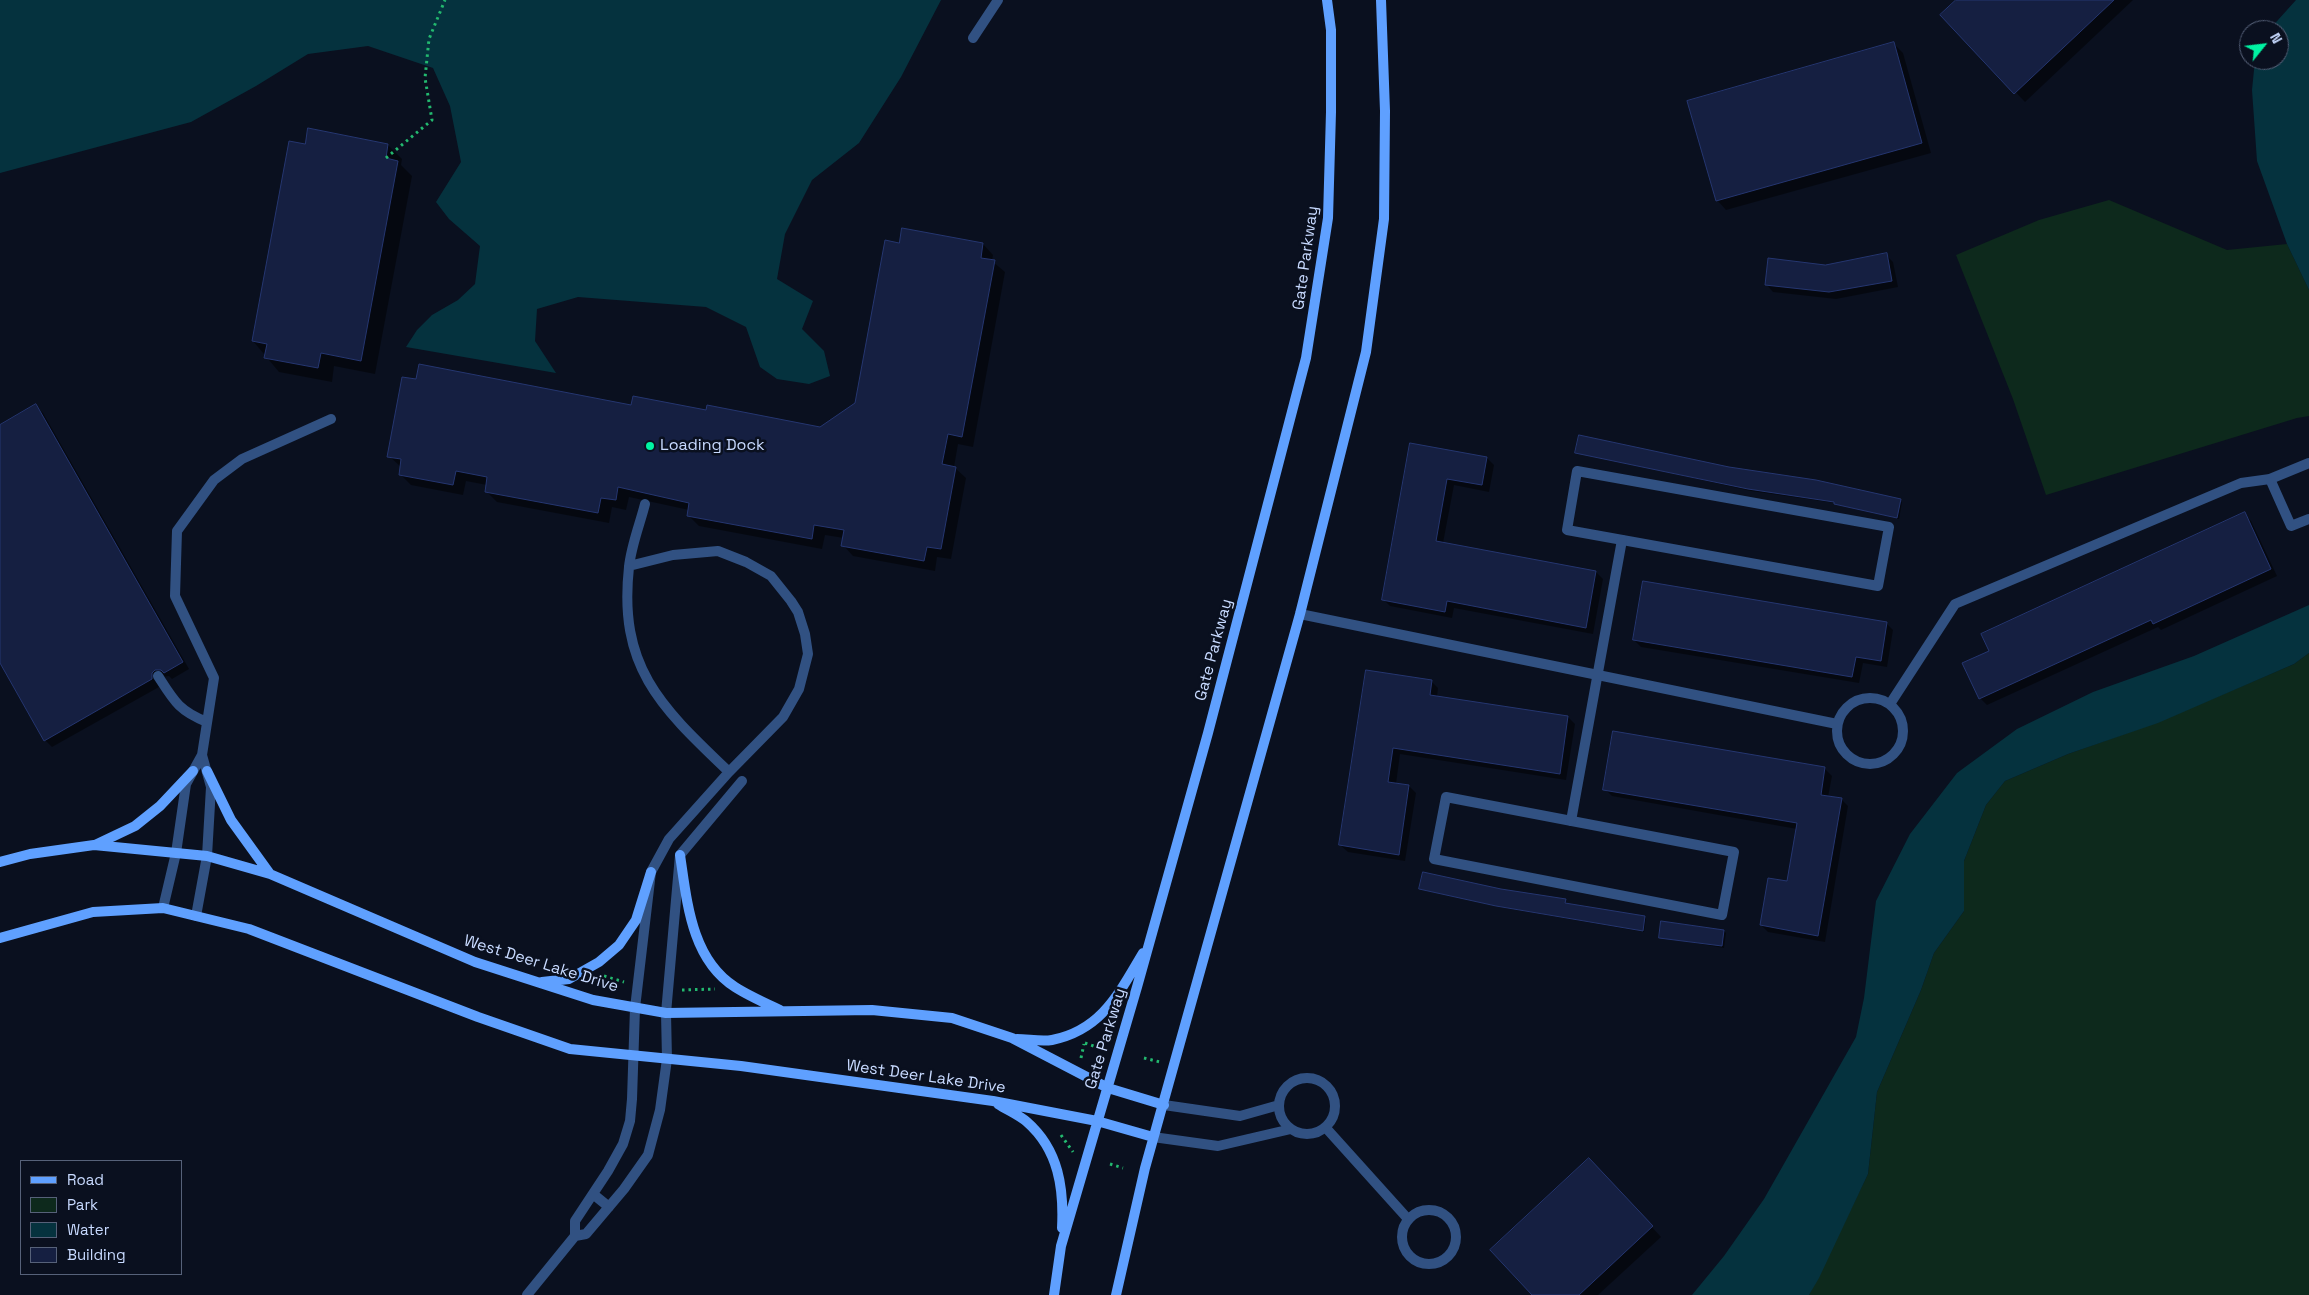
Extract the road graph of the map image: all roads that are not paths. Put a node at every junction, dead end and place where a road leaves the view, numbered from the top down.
1 (998, 0) edge
2 (1327, 0) edge
3 (1381, 0) edge
4 (973, 38) dead end
5 (331, 419) dead end
6 (2309, 463) edge
7 (2270, 479) junction
8 (645, 504) dead end
9 (2309, 518) edge
10 (1622, 540) junction
11 (629, 566) junction
12 (1300, 614) junction
13 (1597, 675) junction
14 (158, 676) dead end
15 (1890, 704) junction
16 (207, 722) junction
17 (1837, 724) junction
18 (202, 755) junction
19 (193, 771) junction
20 (207, 772) junction
21 (729, 772) junction
22 (742, 781) dead end
23 (1571, 821) junction
24 (94, 846) junction
25 (176, 853) junction
26 (680, 855) junction
27 (207, 856) junction
28 (0, 862) edge
29 (652, 872) junction
30 (270, 874) junction
31 (163, 908) junction
32 (196, 916) junction
33 (0, 938) edge
34 (1150, 942) junction
35 (538, 982) junction
36 (635, 1008) junction
37 (783, 1012) junction
38 (666, 1013) junction
39 (1012, 1038) junction
40 (634, 1055) junction
41 (667, 1059) junction
42 (1108, 1088) junction
43 (993, 1101) junction
44 (1164, 1105) junction
45 (1279, 1105) junction
46 (1097, 1121) junction
47 (1326, 1128) junction
48 (1291, 1129) junction
49 (1153, 1137) junction
50 (593, 1194) junction
51 (609, 1207) junction
52 (1408, 1219) junction
53 (575, 1236) junction
54 (1061, 1246) junction
55 (527, 1295) edge
56 (1054, 1295) edge
57 (1116, 1295) edge

1 - 4 street
2 - 34 street, Gate Parkway
3 - 12 street
5 - 16 street
6 - 7 street
7 - 9 street
7 - 15 street
8 - 11 street
10 - 10 street
10 - 13 street
11 - 21 street
11 - 21 street
12 - 13 street
12 - 44 street
13 - 17 street
13 - 23 street
14 - 16 street
15 - 17 street
15 - 17 street
16 - 18 street
18 - 19 street
18 - 20 street
19 - 24 street
19 - 25 street
20 - 27 street
20 - 30 street
21 - 29 street
22 - 26 street
23 - 23 street
24 - 25 street, West Deer Lake Drive
24 - 28 street, West Deer Lake Drive
25 - 27 street, West Deer Lake Drive
25 - 31 street
26 - 37 street
26 - 38 street
27 - 30 street, West Deer Lake Drive
27 - 32 street
29 - 35 street
29 - 36 street
30 - 35 street, West Deer Lake Drive
31 - 32 street, West Deer Lake Drive
31 - 33 street, West Deer Lake Drive
32 - 40 street, West Deer Lake Drive
34 - 39 street
34 - 42 street, Gate Parkway
35 - 36 street, West Deer Lake Drive
36 - 38 street, West Deer Lake Drive
36 - 40 street
37 - 38 street, West Deer Lake Drive
37 - 39 street, West Deer Lake Drive
38 - 41 street
39 - 42 street, West Deer Lake Drive
40 - 41 street, West Deer Lake Drive
40 - 50 street
41 - 43 street, West Deer Lake Drive
41 - 51 street
42 - 44 street, West Deer Lake Drive
42 - 46 street, Gate Parkway
43 - 46 street, West Deer Lake Drive
43 - 54 street
44 - 45 street
44 - 49 street
45 - 47 street
45 - 48 street
46 - 49 street, West Deer Lake Drive
46 - 54 street, Gate Parkway
47 - 48 street
47 - 52 street
48 - 49 street
49 - 57 street
50 - 51 street
50 - 53 street
51 - 53 street
52 - 52 street
53 - 55 street
54 - 56 street, Gate Parkway

